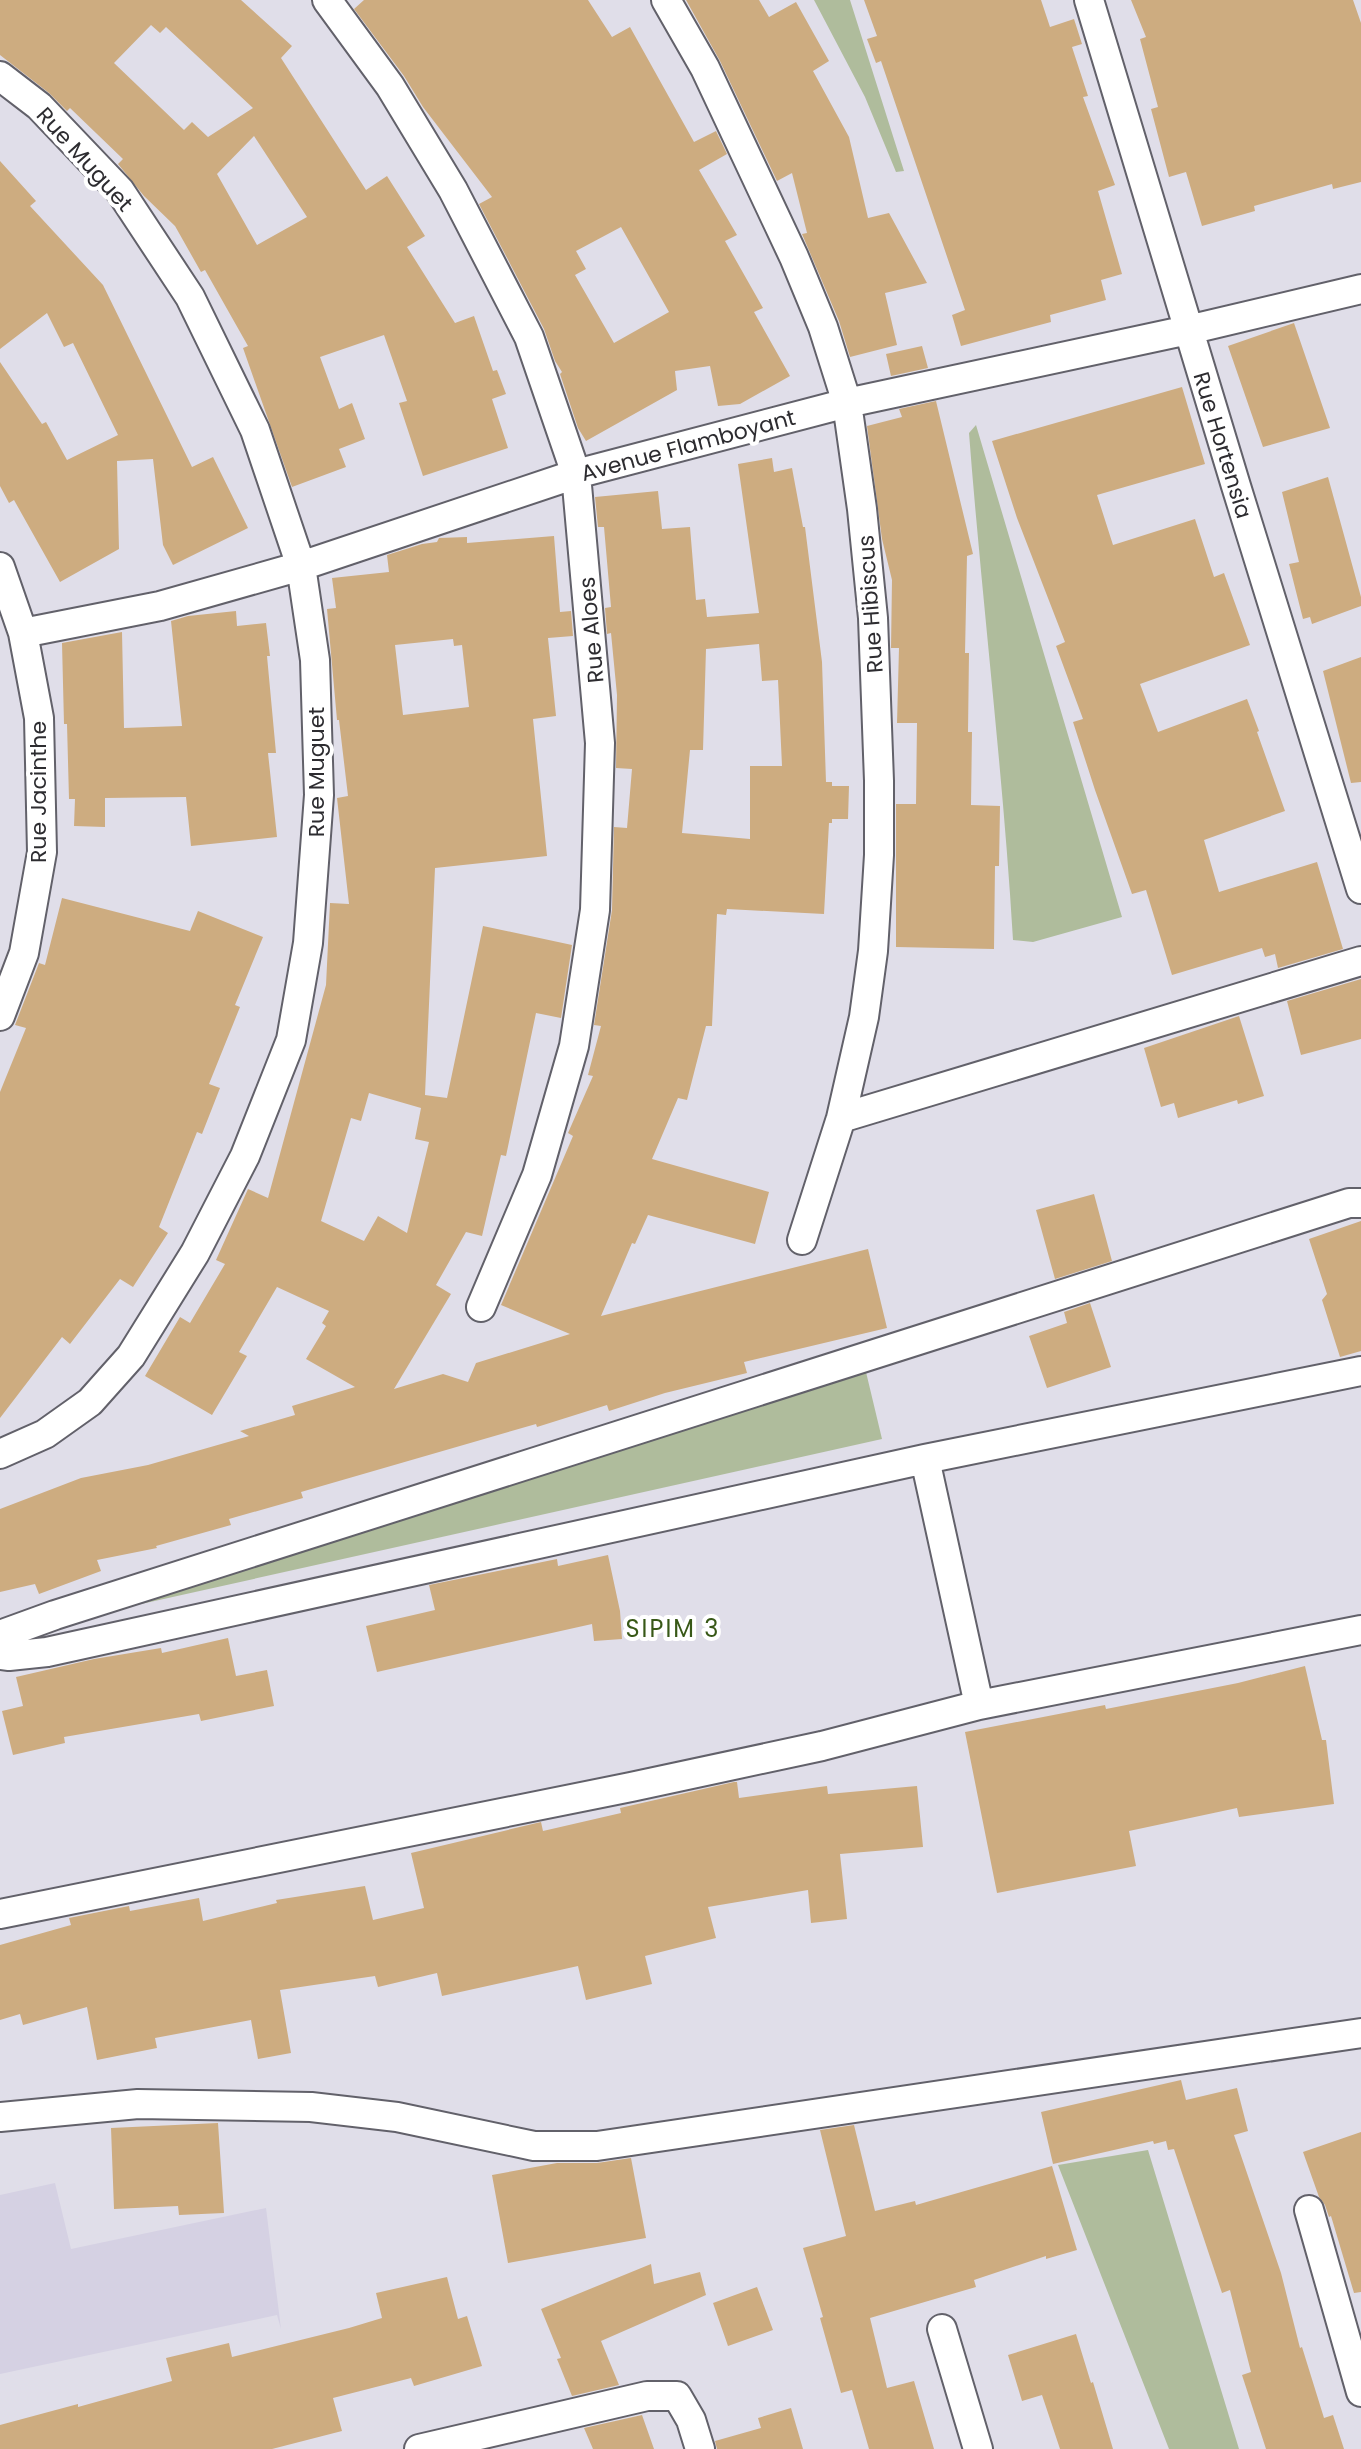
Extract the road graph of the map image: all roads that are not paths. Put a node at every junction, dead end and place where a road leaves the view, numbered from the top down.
1 (327, 0) edge
2 (666, 0) edge
3 (1089, 0) edge
4 (0, 76) edge
5 (1361, 289) edge
6 (1188, 330) junction
7 (847, 403) junction
8 (576, 474) junction
9 (301, 566) junction
10 (0, 567) edge
11 (23, 633) junction
12 (1361, 889) edge
13 (1361, 961) edge
14 (0, 1016) edge
15 (841, 1118) junction
16 (1361, 1203) edge
17 (802, 1240) dead end
18 (481, 1307) dead end
19 (1361, 1371) edge
20 (0, 1454) edge
21 (925, 1459) junction
22 (1361, 1630) edge
23 (0, 1635) edge
24 (0, 1655) edge
25 (979, 1705) junction
26 (0, 1914) edge
27 (1361, 2033) edge
28 (0, 2117) edge
29 (1309, 2210) dead end
30 (942, 2329) dead end
31 (1361, 2392) edge
32 (419, 2449) edge
33 (700, 2449) edge
34 (978, 2449) edge

1 - 8 street, Rue Aloes
2 - 7 street, Rue Hibiscus
3 - 6 street, Rue Hortensia
4 - 9 street, Rue Muguet
5 - 6 street, Avenue Flamboyant
6 - 7 street, Avenue Flamboyant
6 - 12 street, Rue Hortensia
7 - 8 street, Avenue Flamboyant
7 - 15 street, Rue Hibiscus
8 - 9 street, Avenue Flamboyant
8 - 18 street, Rue Aloes
9 - 11 street, Avenue Flamboyant
9 - 20 street, Rue Muguet
10 - 11 street, Rue Jacinthe
11 - 14 street, Rue Jacinthe
13 - 15 street
15 - 17 street, Rue Hibiscus
16 - 23 street
19 - 21 street
21 - 24 street
21 - 25 street
22 - 25 street
25 - 26 street
27 - 28 street
29 - 31 street
30 - 34 street
32 - 33 street

